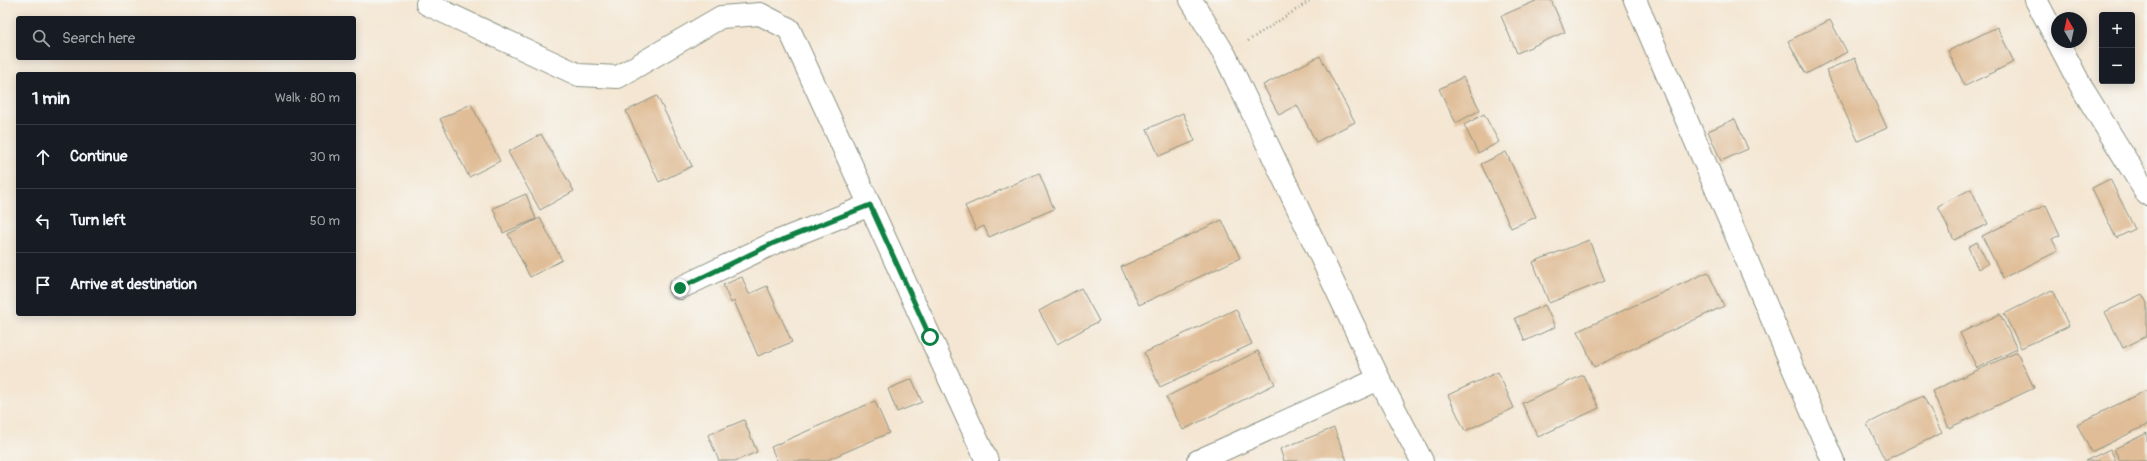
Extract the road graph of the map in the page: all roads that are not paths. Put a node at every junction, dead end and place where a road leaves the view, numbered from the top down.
1 (1191, 0) edge
2 (1635, 0) edge
3 (2036, 0) edge
4 (427, 4) dead end
5 (2051, 28) edge
6 (2062, 48) edge
7 (2147, 194) edge
8 (870, 205) junction
9 (680, 288) dead end
10 (1379, 379) junction
11 (987, 461) edge
12 (1198, 461) edge
13 (1422, 461) edge
14 (1833, 461) edge

1 - 10 street
2 - 14 street
3 - 5 street
4 - 8 street
6 - 7 street
8 - 9 street
8 - 11 street
10 - 12 street
10 - 13 street

